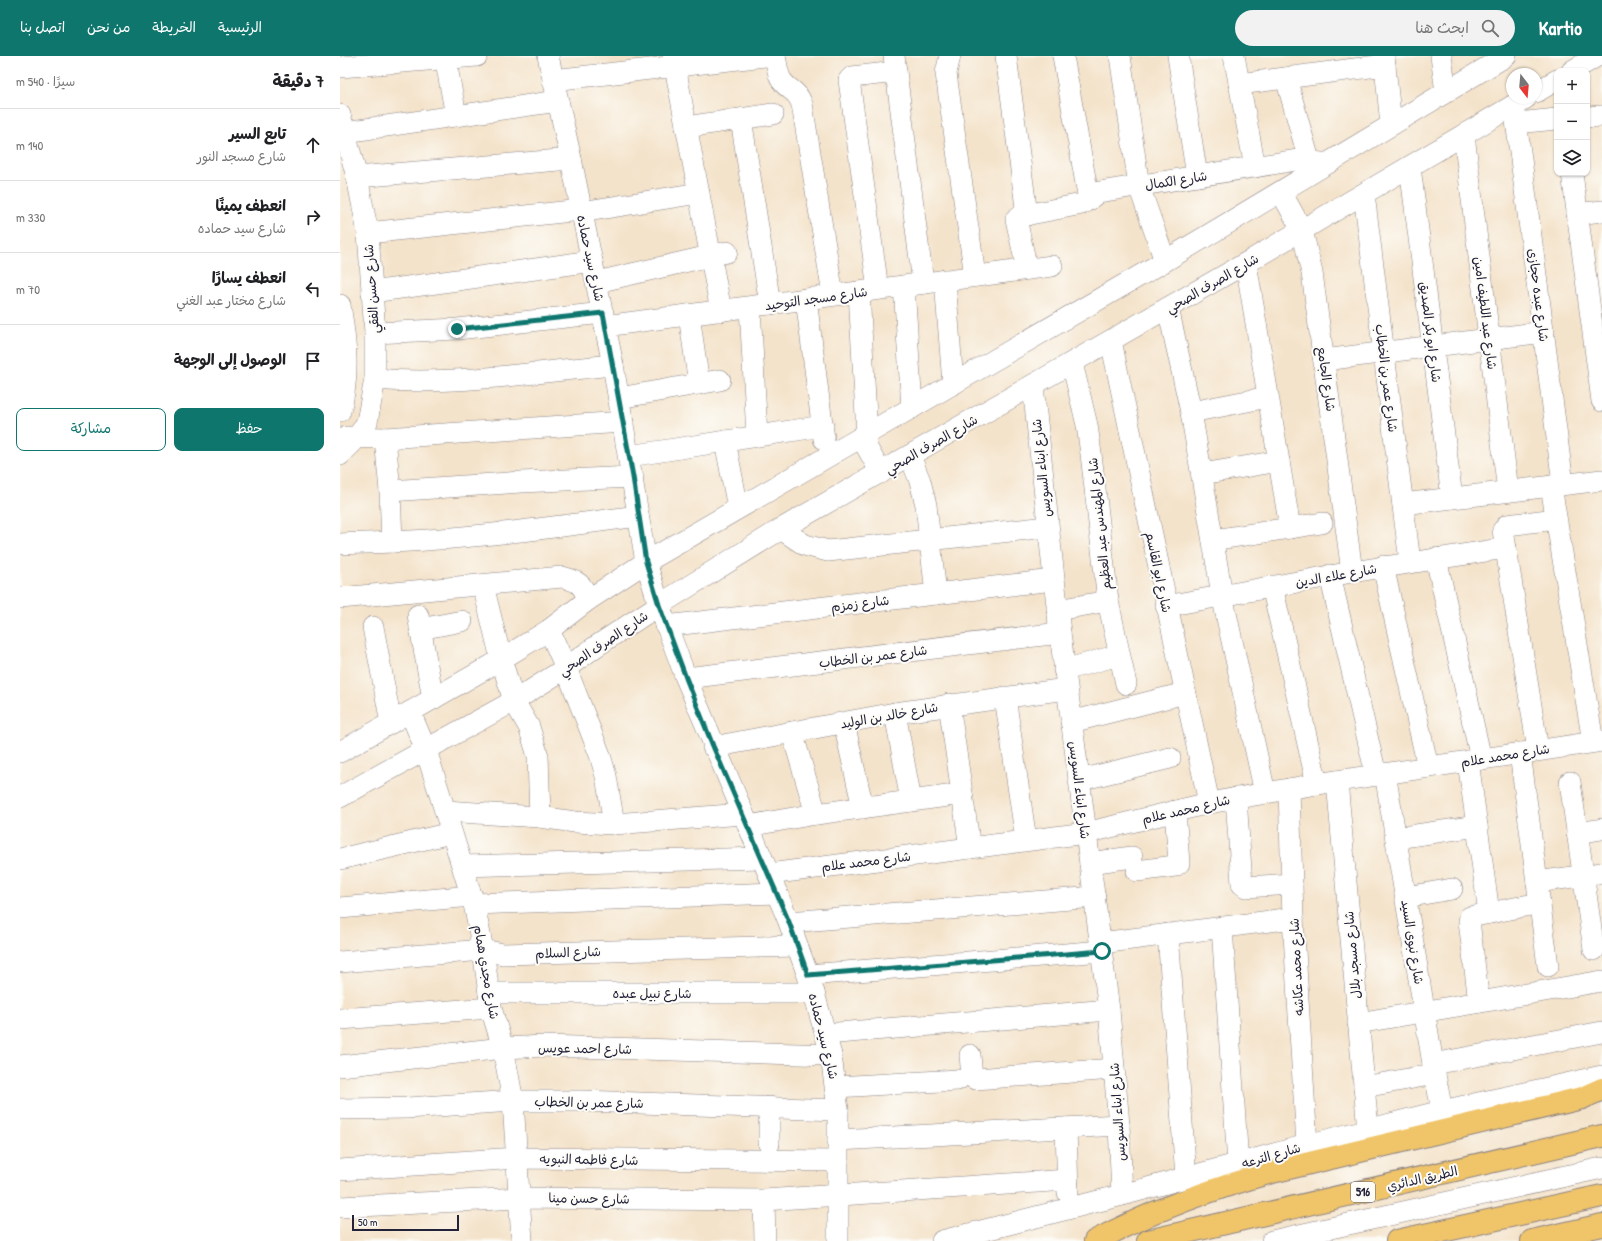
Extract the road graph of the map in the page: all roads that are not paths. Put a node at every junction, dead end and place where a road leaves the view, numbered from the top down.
1 (477, 56) edge
2 (548, 56) edge
3 (765, 56) edge
4 (775, 56) edge
5 (950, 56) edge
6 (1006, 56) edge
7 (1062, 56) edge
8 (1120, 56) edge
9 (1178, 56) edge
10 (1234, 56) edge
11 (1441, 56) edge
12 (1597, 56) edge
13 (446, 57) edge
14 (1502, 57) edge
15 (1384, 60) edge
16 (674, 61) edge
17 (895, 64) edge
18 (340, 67) edge
19 (1577, 68) edge
20 (1286, 78) junction
21 (553, 80) junction
22 (1554, 82) edge
23 (1239, 84) junction
24 (1542, 89) edge
25 (1446, 92) junction
26 (558, 101) junction
27 (1519, 109) edge
28 (773, 114) dead end
29 (456, 116) junction
30 (1602, 116) edge
31 (1590, 117) edge
32 (1554, 118) edge
33 (741, 119) junction
34 (343, 124) edge
35 (1391, 125) junction
36 (686, 127) junction
37 (1464, 135) junction
38 (571, 159) junction
39 (1319, 162) junction
40 (1254, 167) junction
41 (1410, 167) junction
42 (1197, 176) junction
43 (1572, 176) edge
44 (357, 177) junction
45 (1139, 186) junction
46 (1281, 192) junction
47 (698, 193) junction
48 (1364, 194) junction
49 (1089, 200) junction
50 (581, 211) junction
51 (1602, 211) edge
52 (1577, 214) junction
53 (1028, 215) junction
54 (1302, 230) junction
55 (368, 233) junction
56 (718, 254) junction
57 (592, 261) junction
58 (1165, 261) junction
59 (1246, 263) junction
60 (1052, 266) dead end
61 (1027, 269) junction
62 (975, 276) junction
63 (945, 280) junction
64 (597, 282) junction
65 (913, 285) junction
66 (869, 291) junction
67 (372, 292) junction
68 (833, 295) junction
69 (806, 299) junction
70 (340, 305) edge
71 (760, 305) junction
72 (1168, 308) junction
73 (721, 311) junction
74 (689, 315) junction
75 (604, 320) junction
76 (1544, 332) junction
77 (374, 333) junction
78 (1489, 339) junction
79 (1111, 341) junction
80 (1433, 346) junction
81 (1384, 352) junction
82 (1324, 360) junction
83 (1072, 363) junction
84 (613, 365) junction
85 (375, 379) junction
86 (1601, 379) edge
87 (343, 380) edge
88 (720, 380) dead end
89 (700, 384) junction
90 (953, 384) junction
91 (1033, 386) junction
92 (1268, 397) junction
93 (619, 398) junction
94 (1602, 401) edge
95 (912, 408) junction
96 (340, 411) edge
97 (1191, 412) junction
98 (623, 422) junction
99 (823, 426) junction
100 (864, 435) junction
101 (757, 436) junction
102 (348, 438) edge
103 (385, 438) junction
104 (725, 441) junction
105 (340, 455) edge
106 (629, 456) junction
107 (910, 456) junction
108 (825, 458) junction
109 (1279, 460) junction
110 (881, 473) junction
111 (1202, 474) junction
112 (633, 477) junction
113 (1602, 480) edge
114 (1557, 485) junction
115 (390, 491) junction
116 (1508, 491) junction
117 (1452, 498) junction
118 (1403, 504) junction
119 (738, 508) junction
120 (638, 516) junction
121 (1556, 519) junction
122 (1322, 523) dead end
123 (1047, 527) junction
124 (1290, 528) junction
125 (781, 529) junction
126 (930, 540) junction
127 (1213, 540) junction
128 (392, 542) junction
129 (340, 544) edge
130 (1506, 548) junction
131 (1436, 558) junction
132 (646, 562) junction
133 (1410, 562) junction
134 (1383, 566) junction
135 (1352, 572) junction
136 (1330, 576) junction
137 (1053, 580) junction
138 (483, 585) junction
139 (1272, 586) junction
140 (936, 594) junction
141 (1222, 595) junction
142 (340, 598) edge
143 (588, 600) junction
144 (1108, 601) junction
145 (659, 605) junction
146 (1166, 606) junction
147 (1057, 610) junction
148 (462, 622) dead end
149 (666, 626) junction
150 (373, 627) dead end
151 (549, 630) junction
152 (1060, 634) junction
153 (1119, 655) junction
154 (502, 659) junction
155 (566, 668) junction
156 (686, 678) junction
157 (1065, 679) junction
158 (1126, 684) dead end
159 (1185, 693) junction
160 (1005, 697) junction
161 (433, 699) junction
162 (514, 700) junction
163 (949, 704) junction
164 (410, 712) junction
165 (895, 713) junction
166 (844, 722) junction
167 (1071, 722) junction
168 (391, 723) junction
169 (792, 732) junction
170 (340, 737) edge
171 (365, 738) junction
172 (1597, 741) edge
173 (713, 746) junction
174 (426, 750) junction
175 (340, 752) edge
176 (1529, 752) junction
177 (1170, 758) dead end
178 (1475, 760) junction
179 (1428, 767) junction
180 (1381, 774) junction
181 (1080, 780) junction
182 (1327, 782) junction
183 (1570, 782) dead end
184 (1289, 789) junction
185 (1265, 793) junction
186 (962, 794) junction
187 (340, 797) edge
188 (1236, 798) junction
189 (911, 801) junction
190 (1209, 802) junction
191 (863, 808) junction
192 (1175, 811) junction
193 (445, 812) junction
194 (816, 814) junction
195 (540, 817) junction
196 (745, 820) junction
197 (614, 824) junction
198 (1477, 826) junction
199 (1602, 829) edge
200 (451, 833) junction
201 (1086, 833) junction
202 (1577, 833) junction
203 (1396, 838) junction
204 (1026, 840) junction
205 (970, 848) junction
206 (340, 859) edge
207 (1090, 863) junction
208 (463, 866) junction
209 (765, 866) junction
210 (1592, 874) edge
211 (1537, 882) junction
212 (1292, 884) junction
213 (1452, 889) dead end
214 (777, 893) junction
215 (1095, 897) junction
216 (1406, 897) junction
217 (473, 900) junction
218 (1540, 903) junction
219 (340, 908) edge
220 (1489, 913) junction
221 (1293, 918) junction
222 (789, 922) junction
223 (1222, 927) junction
224 (1168, 934) junction
225 (797, 946) junction
226 (1102, 947) junction
227 (484, 950) junction
228 (1594, 950) dead end
229 (340, 962) edge
230 (1548, 966) dead end
231 (1602, 981) edge
232 (811, 984) junction
233 (490, 1001) junction
234 (1479, 1002) junction
235 (1109, 1010) junction
236 (1424, 1012) junction
237 (340, 1019) edge
238 (1358, 1023) junction
239 (1602, 1032) edge
240 (826, 1034) junction
241 (503, 1048) junction
242 (831, 1055) junction
243 (970, 1056) dead end
244 (340, 1066) edge
245 (1114, 1069) junction
246 (1434, 1069) junction
247 (1602, 1076) edge
248 (958, 1080) dead end
249 (1364, 1086) junction
250 (836, 1087) junction
251 (1602, 1089) edge
252 (513, 1101) junction
253 (768, 1107) junction
254 (340, 1109) edge
255 (838, 1110) junction
256 (1442, 1111) junction
257 (1119, 1125) junction
258 (1066, 1128) junction
259 (1368, 1130) junction
260 (1602, 1136) edge
261 (838, 1140) junction
262 (769, 1144) dead end
263 (1307, 1144) junction
264 (517, 1158) junction
265 (838, 1161) junction
266 (1232, 1166) junction
267 (340, 1170) edge
268 (1593, 1170) edge
269 (1186, 1177) junction
270 (1068, 1180) junction
271 (838, 1195) junction
272 (1122, 1195) junction
273 (519, 1198) junction
274 (1593, 1198) edge
275 (764, 1200) junction
276 (340, 1207) edge
277 (1068, 1209) junction
278 (1595, 1226) edge
279 (522, 1241) edge
280 (765, 1241) edge
281 (838, 1241) edge
282 (942, 1241) edge
283 (1095, 1241) edge
284 (1148, 1241) edge
285 (1272, 1241) edge
286 (1398, 1241) edge
287 (1532, 1241) edge

1 - 13 street
2 - 21 street, شارع سيد حماده
3 - 16 street
4 - 68 street
5 - 62 street
6 - 53 street
7 - 49 street
8 - 45 street
9 - 42 street
10 - 23 street
11 - 25 street
12 - 19 street
13 - 18 street
13 - 29 street
14 - 25 street
15 - 20 street
15 - 35 street
16 - 21 street
16 - 36 street
17 - 65 street
17 - 66 street
20 - 23 street
20 - 39 street
21 - 26 street, شارع سيد حماده
22 - 24 street
23 - 40 street
25 - 35 street
26 - 29 street
26 - 38 street, شارع سيد حماده
27 - 32 street
27 - 37 street, شارع الصرف الصحي
27 - 76 street, شارع عبده حجازى
28 - 33 street
29 - 34 street
30 - 31 street
33 - 36 street
33 - 71 street
34 - 44 street, شارع حسن الفقي
35 - 39 street
36 - 47 street
37 - 41 street, شارع الصرف الصحي
37 - 78 street, شارع عبد اللطيف امين
38 - 44 street
38 - 50 street, شارع سيد حماده
39 - 40 street, شارع الكمال
39 - 46 street
40 - 42 street, شارع الكمال
41 - 48 street, شارع الصرف الصحي
41 - 80 street, شارع ابو بكر الصديق
42 - 45 street, شارع الكمال
43 - 52 street
44 - 55 street, شارع حسن الفقي
45 - 49 street, شارع الكمال
45 - 58 street
46 - 54 street, شارع الجامع
46 - 58 street
47 - 50 street
47 - 56 street
48 - 54 street, شارع الصرف الصحي
48 - 81 street, شارع عمر بن الخطاب
49 - 53 street, شارع الكمال
50 - 55 street
50 - 57 street, شارع سيد حماده
51 - 52 street
52 - 86 street
53 - 61 street
54 - 59 street, شارع الصرف الصحي
54 - 82 street, شارع الجامع
55 - 67 street, شارع حسن الفقي
56 - 64 street
56 - 73 street
57 - 64 street, شارع سيد حماده
57 - 67 street
58 - 90 street
59 - 72 street, شارع الصرف الصحي
59 - 92 street
60 - 61 street, شارع مسجد التوحيد
61 - 62 street, شارع مسجد التوحيد
62 - 63 street, شارع مسجد التوحيد
63 - 65 street, شارع مسجد التوحيد
63 - 90 street
64 - 75 street, شارع سيد حماده
65 - 66 street, شارع مسجد التوحيد
65 - 95 street
66 - 68 street, شارع مسجد التوحيد
66 - 100 street
67 - 77 street, شارع حسن الفقي
68 - 69 street, شارع مسجد التوحيد
69 - 71 street, شارع مسجد التوحيد
69 - 99 street
70 - 87 street
71 - 73 street, شارع مسجد التوحيد
71 - 101 street
72 - 79 street, شارع الصرف الصحي
72 - 97 street
73 - 74 street, شارع مسجد التوحيد
74 - 75 street, شارع مسجد التوحيد
74 - 89 street
75 - 77 street, شارع مسجد التوحيد
75 - 84 street, شارع سيد حماده
76 - 78 street
76 - 114 street, شارع عبده حجازى
77 - 85 street, شارع حسن الفقي
78 - 80 street
78 - 116 street, شارع عبد اللطيف امين
79 - 83 street, شارع الصرف الصحي
79 - 146 street, شارع ابو القاسم
80 - 81 street
80 - 117 street, شارع ابو بكر الصديق
81 - 82 street
81 - 118 street, شارع عمر بن الخطاب
82 - 135 street, شارع الجامع
83 - 91 street, شارع الصرف الصحي
83 - 144 street, شارع المهندس عبد العظيم
84 - 85 street
84 - 93 street, شارع سيد حماده
85 - 102 street, شارع حسن الفقي
86 - 94 street
87 - 96 street
88 - 89 street
89 - 93 street
90 - 95 street
91 - 107 street, شارع الصرف الصحي
91 - 123 street, شارع ابناء السويس
92 - 97 street
92 - 109 street
93 - 98 street, شارع سيد حماده
95 - 100 street
97 - 111 street
98 - 103 street
98 - 106 street, شارع سيد حماده
99 - 101 street
99 - 108 street
100 - 108 street
100 - 110 street
101 - 104 street
102 - 103 street
102 - 105 street, شارع حسن الفقي
103 - 115 street
104 - 106 street
104 - 119 street
106 - 112 street, شارع سيد حماده
107 - 110 street, شارع الصرف الصحي
107 - 126 street
108 - 119 street
109 - 111 street
109 - 124 street
110 - 125 street, شارع الصرف الصحي
111 - 127 street
112 - 115 street
112 - 120 street, شارع سيد حماده
113 - 114 street
114 - 116 street
114 - 121 street, شارع عبده حجازى
115 - 128 street
116 - 117 street
117 - 118 street
118 - 133 street, شارع عمر بن الخطاب
119 - 132 street
120 - 128 street
120 - 132 street, شارع سيد حماده
121 - 130 street
121 - 172 street, شارع عبده حجازى
122 - 124 street
123 - 126 street
123 - 137 street, شارع ابناء السويس
124 - 127 street
125 - 126 street
125 - 145 street, شارع الصرف الصحي
126 - 140 street
127 - 141 street
128 - 129 street
130 - 131 street, شارع علاء الدين
130 - 176 street
131 - 133 street, شارع علاء الدين
131 - 178 street
132 - 143 street
132 - 145 street, شارع سيد حماده
133 - 134 street, شارع علاء الدين
134 - 135 street, شارع علاء الدين
134 - 179 street
135 - 136 street, شارع علاء الدين
136 - 139 street, شارع علاء الدين
136 - 180 street, شارع نبوى السيد
137 - 140 street, شارع زمزم
137 - 147 street, شارع ابناء السويس
138 - 142 street
138 - 143 street
138 - 154 street
139 - 141 street, شارع علاء الدين
139 - 182 street, شارع مسجد بلال
140 - 149 street, شارع زمزم
141 - 146 street, شارع علاء الدين
141 - 185 street
143 - 151 street
144 - 147 street
144 - 153 street, شارع المهندس عبد العظيم
145 - 149 street, شارع سيد حماده
145 - 155 street, شارع الصرف الصحي
146 - 159 street, شارع ابو القاسم
147 - 152 street, شارع ابناء السويس
148 - 161 street
149 - 156 street, شارع سيد حماده
150 - 168 street
151 - 154 street
151 - 155 street
152 - 156 street, شارع عمر بن الخطاب
152 - 157 street, شارع ابناء السويس
153 - 157 street, شارع خالد بن الوليد
153 - 158 street, شارع المهندس عبد العظيم
154 - 161 street
154 - 162 street
155 - 162 street, شارع الصرف الصحي
155 - 197 street
156 - 173 street, شارع سيد حماده
157 - 160 street, شارع خالد بن الوليد
157 - 167 street, شارع ابناء السويس
159 - 167 street
159 - 190 street, شارع ابو القاسم
160 - 163 street, شارع خالد بن الوليد
160 - 204 street
161 - 164 street
162 - 174 street, شارع الصرف الصحي
162 - 195 street
163 - 165 street, شارع خالد بن الوليد
163 - 186 street
164 - 168 street
164 - 174 street, شارع مجدي همام
165 - 166 street, شارع خالد بن الوليد
165 - 189 street
166 - 169 street, شارع خالد بن الوليد
166 - 191 street
167 - 181 street, شارع ابناء السويس
168 - 171 street
169 - 173 street, شارع خالد بن الوليد
169 - 194 street
170 - 171 street
171 - 175 street
172 - 176 street, شارع محمد علام
173 - 196 street, شارع سيد حماده
174 - 187 street, شارع الصرف الصحي
174 - 193 street, شارع مجدي همام
176 - 178 street, شارع محمد علام
176 - 211 street
177 - 181 street
178 - 179 street, شارع محمد علام
178 - 198 street
179 - 180 street, شارع محمد علام
180 - 182 street, شارع محمد علام
180 - 203 street, شارع نبوى السيد
181 - 201 street, شارع ابناء السويس
182 - 184 street, شارع محمد علام
182 - 238 street, شارع مسجد بلال
183 - 202 street
184 - 185 street, شارع محمد علام
184 - 212 street, شارع محمد عكاشه
185 - 188 street, شارع محمد علام
186 - 189 street
186 - 205 street
188 - 190 street, شارع محمد علام
188 - 212 street
189 - 191 street
190 - 192 street, شارع محمد علام
191 - 194 street
192 - 201 street, شارع محمد علام
192 - 207 street
193 - 195 street
193 - 200 street, شارع مجدي همام
194 - 196 street
195 - 197 street
196 - 197 street
196 - 209 street, شارع سيد حماده
198 - 203 street
198 - 220 street
199 - 202 street
200 - 206 street
200 - 208 street, شارع مجدي همام
201 - 204 street, شارع محمد علام
201 - 207 street, شارع ابناء السويس
202 - 210 street
203 - 216 street, شارع نبوى السيد
204 - 205 street, شارع محمد علام
205 - 209 street, شارع محمد علام
207 - 215 street, شارع ابناء السويس
208 - 209 street, شارع محمد علام
208 - 217 street, شارع مجدي همام
209 - 214 street, شارع سيد حماده
210 - 211 street
210 - 228 street
211 - 218 street
212 - 221 street, شارع محمد عكاشه
213 - 216 street
214 - 217 street
214 - 222 street, شارع سيد حماده
215 - 222 street
215 - 226 street, شارع ابناء السويس
216 - 236 street, شارع نبوى السيد
217 - 219 street
217 - 227 street, شارع مجدي همام
218 - 220 street
218 - 230 street
220 - 234 street
221 - 223 street, شارع نبيل عبده
221 - 263 street, شارع محمد عكاشه
222 - 225 street, شارع سيد حماده
223 - 224 street, شارع نبيل عبده
223 - 266 street
224 - 226 street, شارع نبيل عبده
224 - 269 street
225 - 227 street, شارع السلام
225 - 232 street, شارع سيد حماده
226 - 232 street, شارع نبيل عبده
226 - 235 street, شارع ابناء السويس
227 - 229 street, شارع السلام
227 - 233 street, شارع مجدي همام
231 - 234 street
232 - 233 street, شارع نبيل عبده
232 - 240 street, شارع سيد حماده
233 - 237 street, شارع نبيل عبده
233 - 241 street, شارع مجدي همام
234 - 236 street
235 - 240 street
235 - 245 street, شارع ابناء السويس
236 - 238 street
236 - 246 street, شارع نبوى السيد
238 - 249 street, شارع مسجد بلال
239 - 246 street
240 - 242 street, شارع سيد حماده
241 - 242 street, شارع احمد عويس
241 - 244 street, شارع احمد عويس
241 - 252 street, شارع مجدي همام
242 - 250 street, شارع سيد حماده
243 - 245 street
245 - 257 street, شارع ابناء السويس
246 - 249 street
246 - 256 street, شارع نبوى السيد
247 - 256 street, شارع الترعه
248 - 250 street
249 - 259 street, شارع مسجد بلال
250 - 255 street, شارع سيد حماده
251 - 283 highway
252 - 253 street, شارع عمر بن الخطاب
252 - 254 street, شارع عمر بن الخطاب
252 - 264 street, شارع مجدي همام
253 - 255 street, شارع عمر بن الخطاب
253 - 262 street
255 - 261 street, شارع سيد حماده
256 - 259 street, شارع الترعه
257 - 258 street
257 - 272 street, شارع ابناء السويس
258 - 261 street
258 - 270 street
259 - 263 street, شارع الترعه
260 - 284 highway, الطريق الدائري / 516
261 - 265 street, شارع سيد حماده
263 - 266 street, شارع الترعه
264 - 265 street, شارع فاطمه النبويه
264 - 267 street, شارع فاطمه النبويه
264 - 273 street, شارع مجدي همام
265 - 271 street, شارع سيد حماده
266 - 269 street, شارع الترعه
268 - 285 street
269 - 272 street, شارع الترعه
270 - 271 street, شارع حسن مينا
270 - 277 street
271 - 275 street, شارع حسن مينا
271 - 281 street, شارع سيد حماده
272 - 277 street, شارع الترعه
273 - 275 street, شارع حسن مينا
273 - 276 street, شارع حسن مينا
273 - 279 street, شارع مجدي همام
274 - 286 highway
275 - 280 street
277 - 282 street, شارع الترعه
278 - 287 highway

